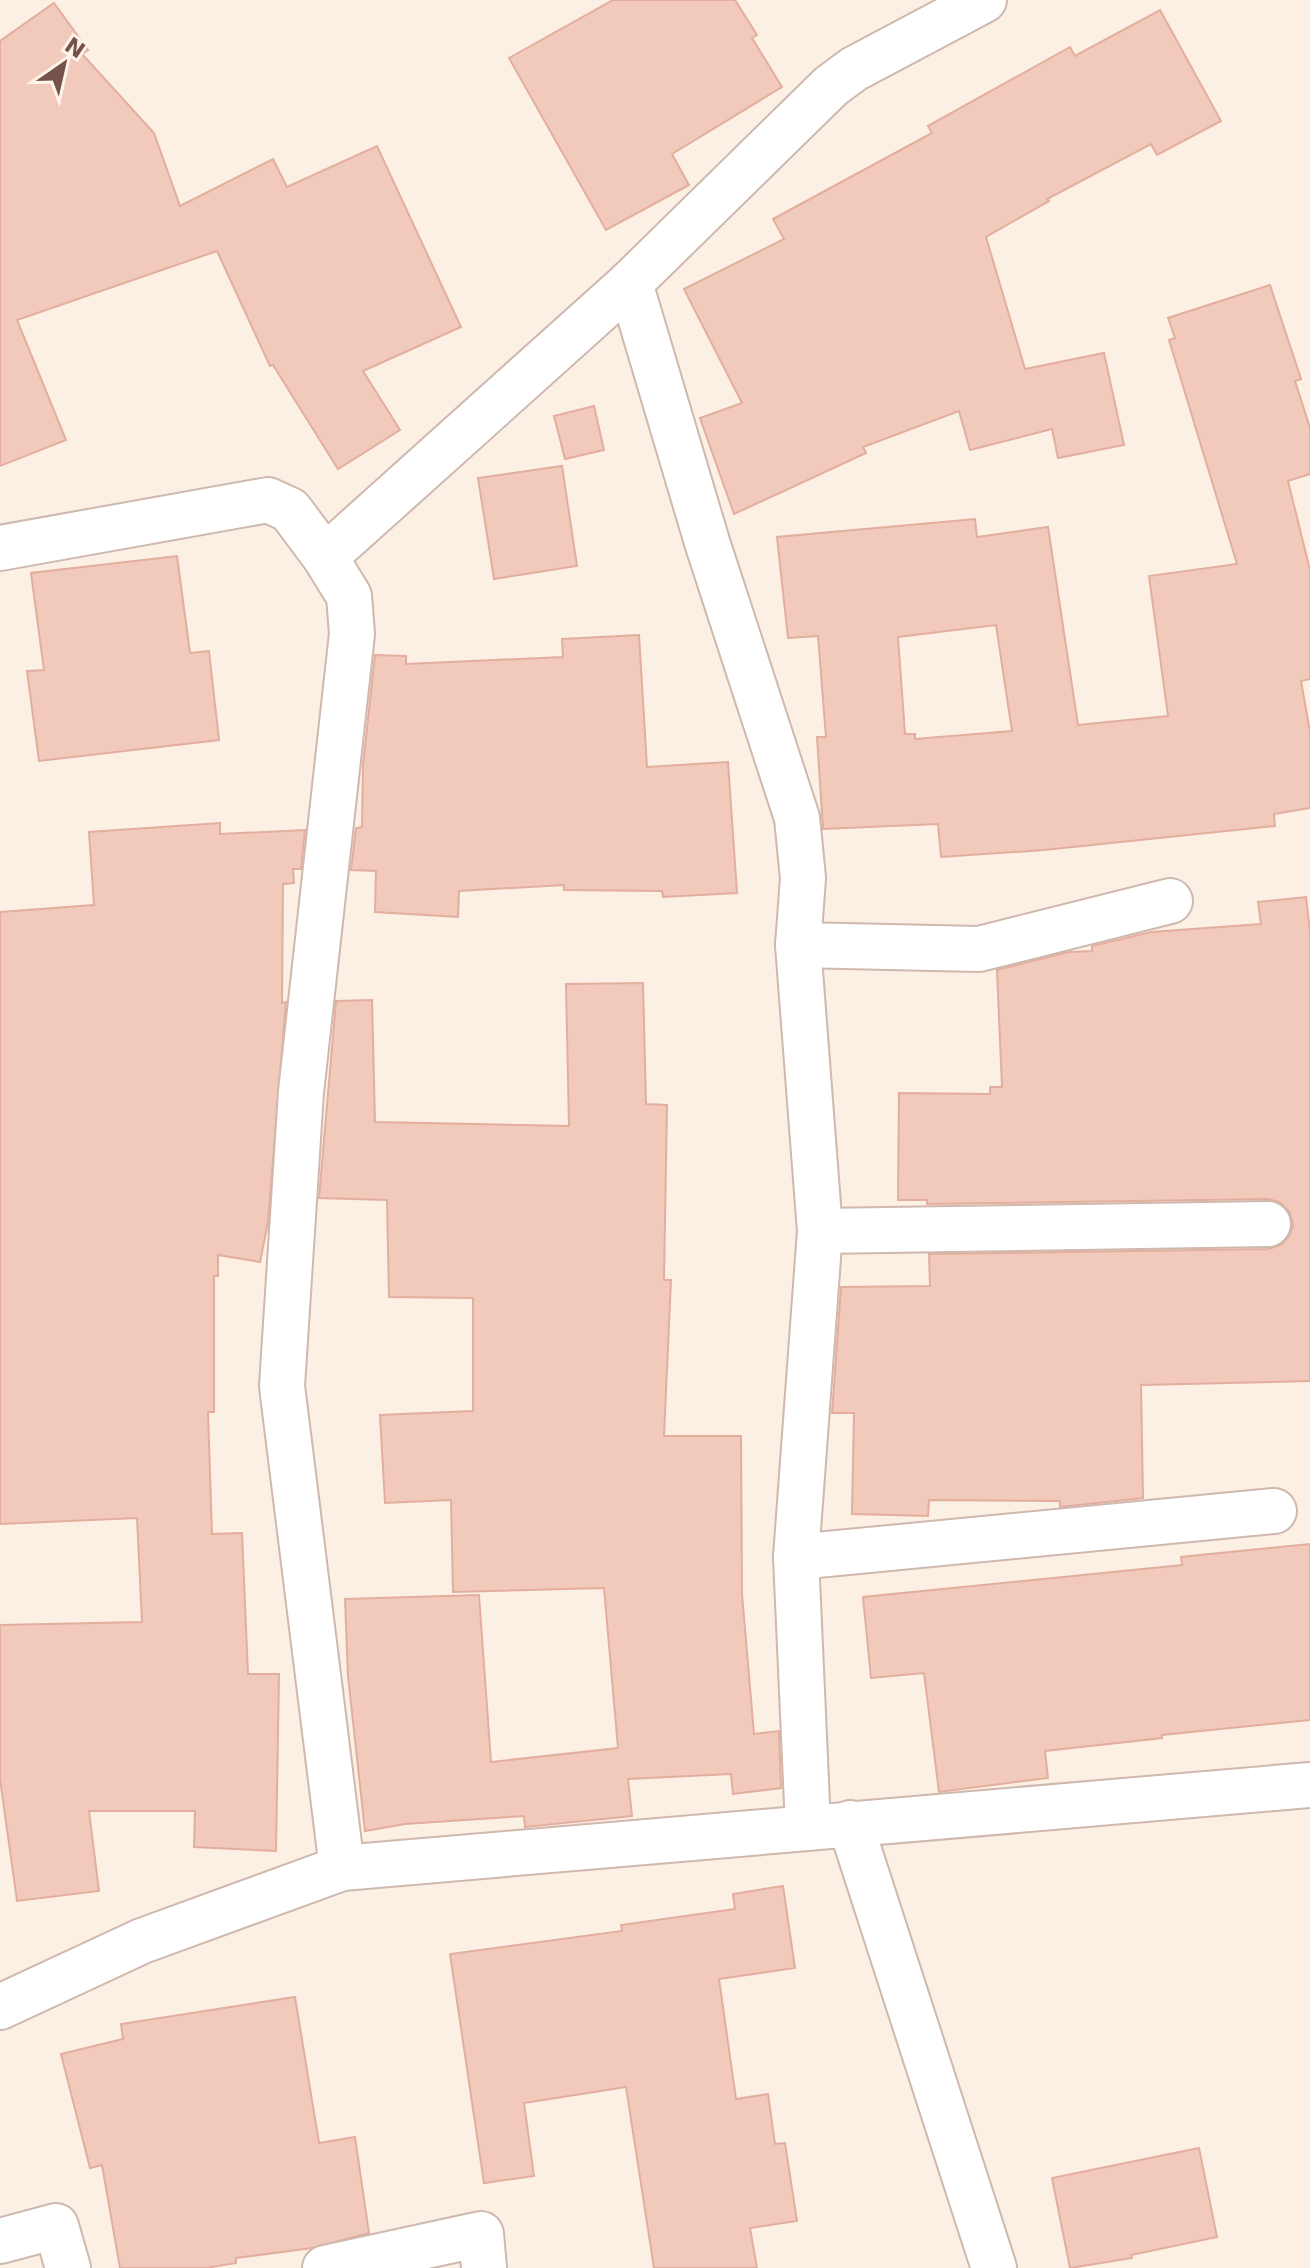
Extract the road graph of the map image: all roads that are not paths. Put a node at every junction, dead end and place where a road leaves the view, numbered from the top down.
1 (984, 0) edge
2 (630, 283) junction
3 (0, 548) edge
4 (325, 557) junction
5 (1170, 901) dead end
6 (798, 945) junction
7 (1268, 1224) dead end
8 (820, 1231) junction
9 (1274, 1511) dead end
10 (796, 1557) junction
11 (1310, 1785) edge
12 (829, 1825) junction
13 (342, 1868) junction
14 (0, 2007) edge
15 (0, 2241) edge
16 (68, 2268) edge
17 (325, 2268) edge
18 (484, 2268) edge
19 (994, 2268) edge

1 - 2 street
2 - 4 street
2 - 6 street
3 - 4 street
4 - 13 street
5 - 6 street
6 - 8 street
7 - 8 street
8 - 10 street
9 - 10 street
10 - 12 street
11 - 12 street
12 - 13 street
12 - 19 street
13 - 14 street
15 - 16 street
17 - 18 street

